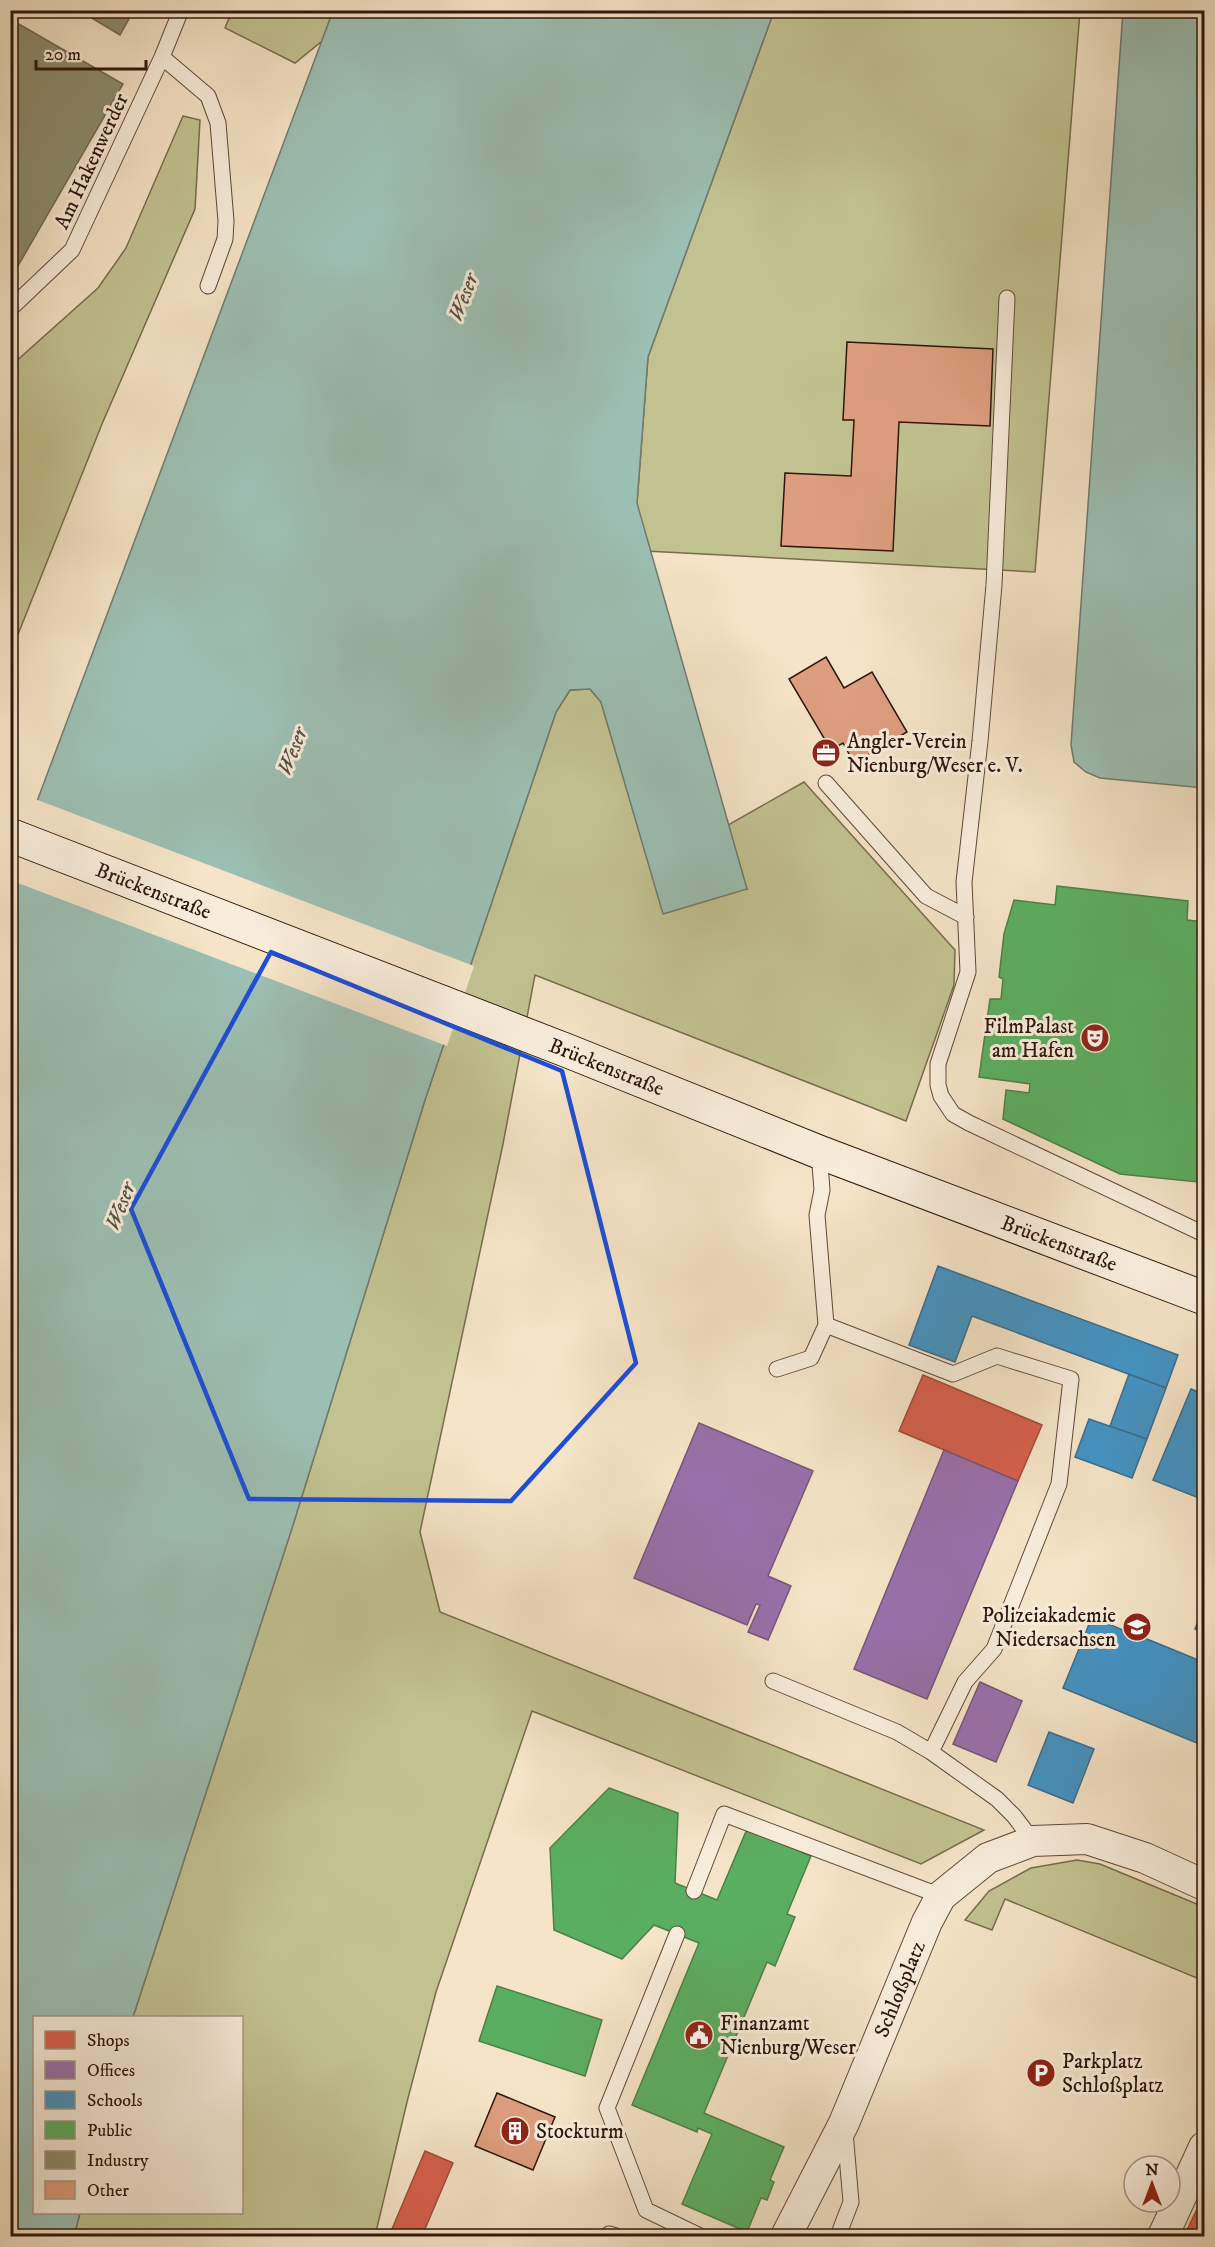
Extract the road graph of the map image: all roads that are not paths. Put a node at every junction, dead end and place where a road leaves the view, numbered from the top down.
1 (181, 10) edge
2 (162, 57) junction
3 (208, 285) dead end
4 (1007, 298) dead end
5 (10, 309) edge
6 (825, 783) dead end
7 (10, 835) edge
8 (966, 917) junction
9 (819, 1152) junction
10 (1204, 1234) edge
11 (1204, 1298) edge
12 (826, 1325) junction
13 (777, 1369) dead end
14 (773, 1681) dead end
15 (932, 1752) junction
16 (1033, 1841) junction
17 (1204, 1885) edge
18 (694, 1891) dead end
19 (942, 1896) junction
20 (677, 1934) dead end
21 (844, 2123) junction
22 (1204, 2147) edge
23 (700, 2236) edge
24 (786, 2236) edge
25 (838, 2236) edge
26 (1163, 2236) edge

1 - 2 lane, Am Hakenwerder
2 - 3 lane
2 - 5 lane, Am Hakenwerder
4 - 8 lane
6 - 8 lane
7 - 9 street, Brückenstraße
8 - 10 lane
9 - 11 street, Brückenstraße
9 - 12 lane
12 - 13 lane
12 - 15 lane
14 - 15 lane
15 - 16 lane
16 - 17 street, Schloßplatz
16 - 19 street, Schloßplatz
18 - 19 lane
19 - 21 street, Schloßplatz
20 - 23 lane
21 - 24 street, Schloßplatz
21 - 25 lane
22 - 26 street

